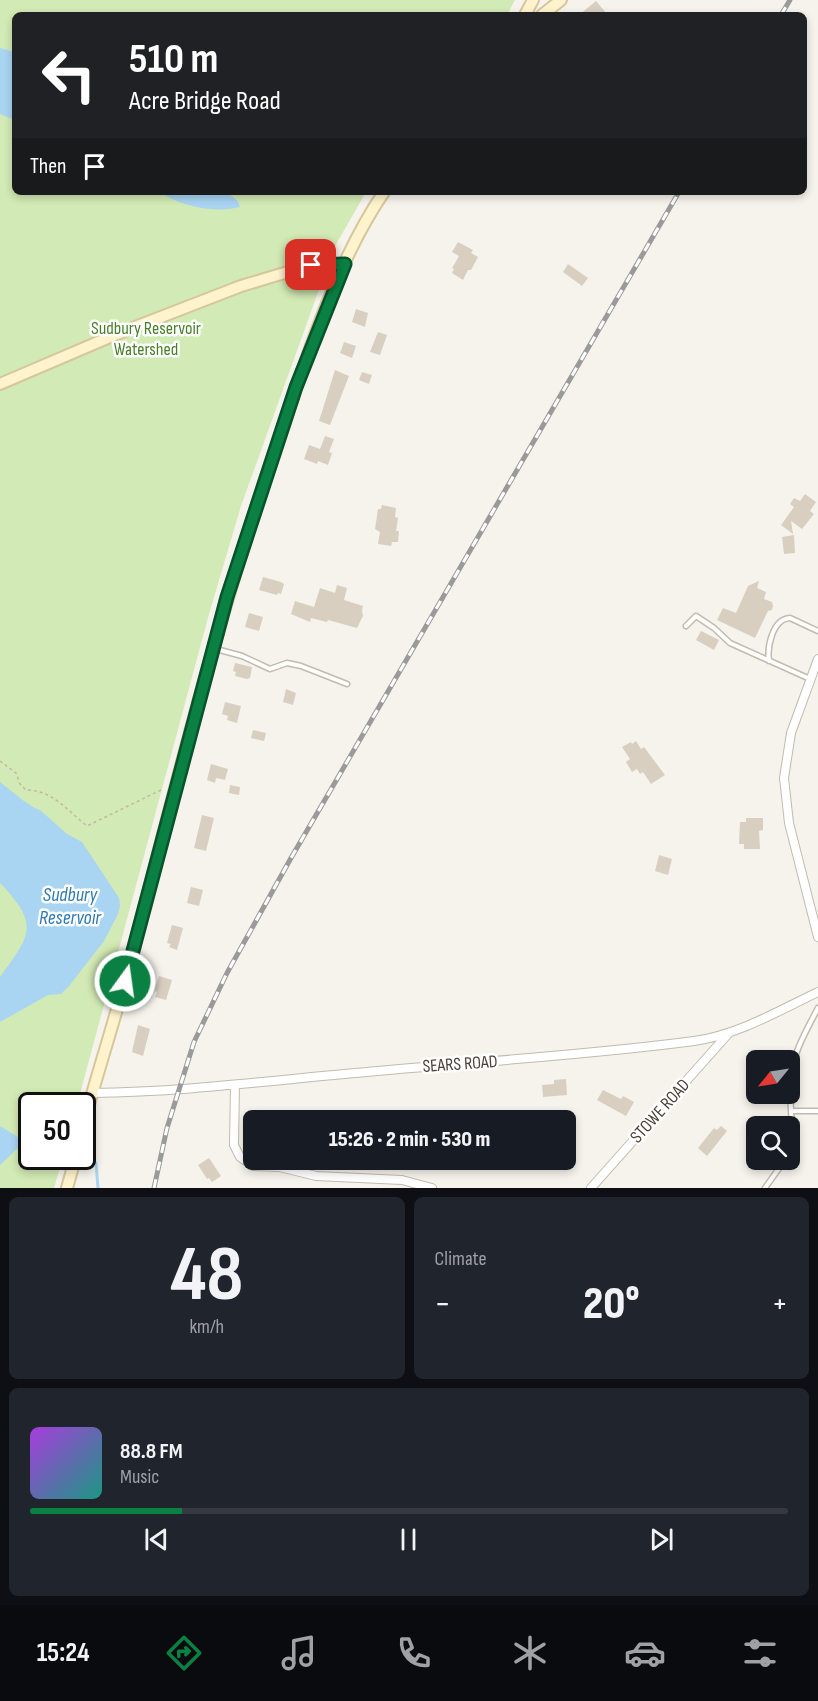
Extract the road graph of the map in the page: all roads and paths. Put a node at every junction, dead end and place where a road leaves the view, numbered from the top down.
1 (561, 0) edge
2 (546, 12) edge
3 (382, 195) edge
4 (345, 264) junction
5 (0, 384) edge
6 (686, 626) dead end
7 (818, 631) edge
8 (212, 648) junction
9 (818, 659) edge
10 (769, 662) junction
11 (810, 679) junction
12 (347, 684) dead end
13 (0, 761) edge
14 (176, 789) junction
15 (818, 937) edge
16 (818, 992) edge
17 (818, 1008) edge
18 (729, 1033) junction
19 (234, 1085) junction
20 (92, 1092) edge
21 (96, 1093) edge
22 (793, 1111) junction
23 (818, 1111) edge
24 (792, 1116) edge
25 (72, 1170) edge
26 (778, 1170) edge
27 (67, 1188) edge
28 (432, 1188) edge
29 (591, 1188) edge
30 (765, 1188) edge

1 - 2 main road
3 - 4 main road
4 - 5 main road
4 - 8 main road
6 - 10 lane
7 - 10 lane
8 - 12 lane
8 - 14 main road
9 - 11 street
10 - 11 lane
11 - 15 street
13 - 14 path
14 - 20 main road
16 - 18 street, SEARS ROAD
17 - 22 lane
18 - 19 street, SEARS ROAD
18 - 29 street, STOWE ROAD
19 - 21 street, SEARS ROAD
19 - 28 street
22 - 23 lane
22 - 24 lane
25 - 27 main road
26 - 30 lane

